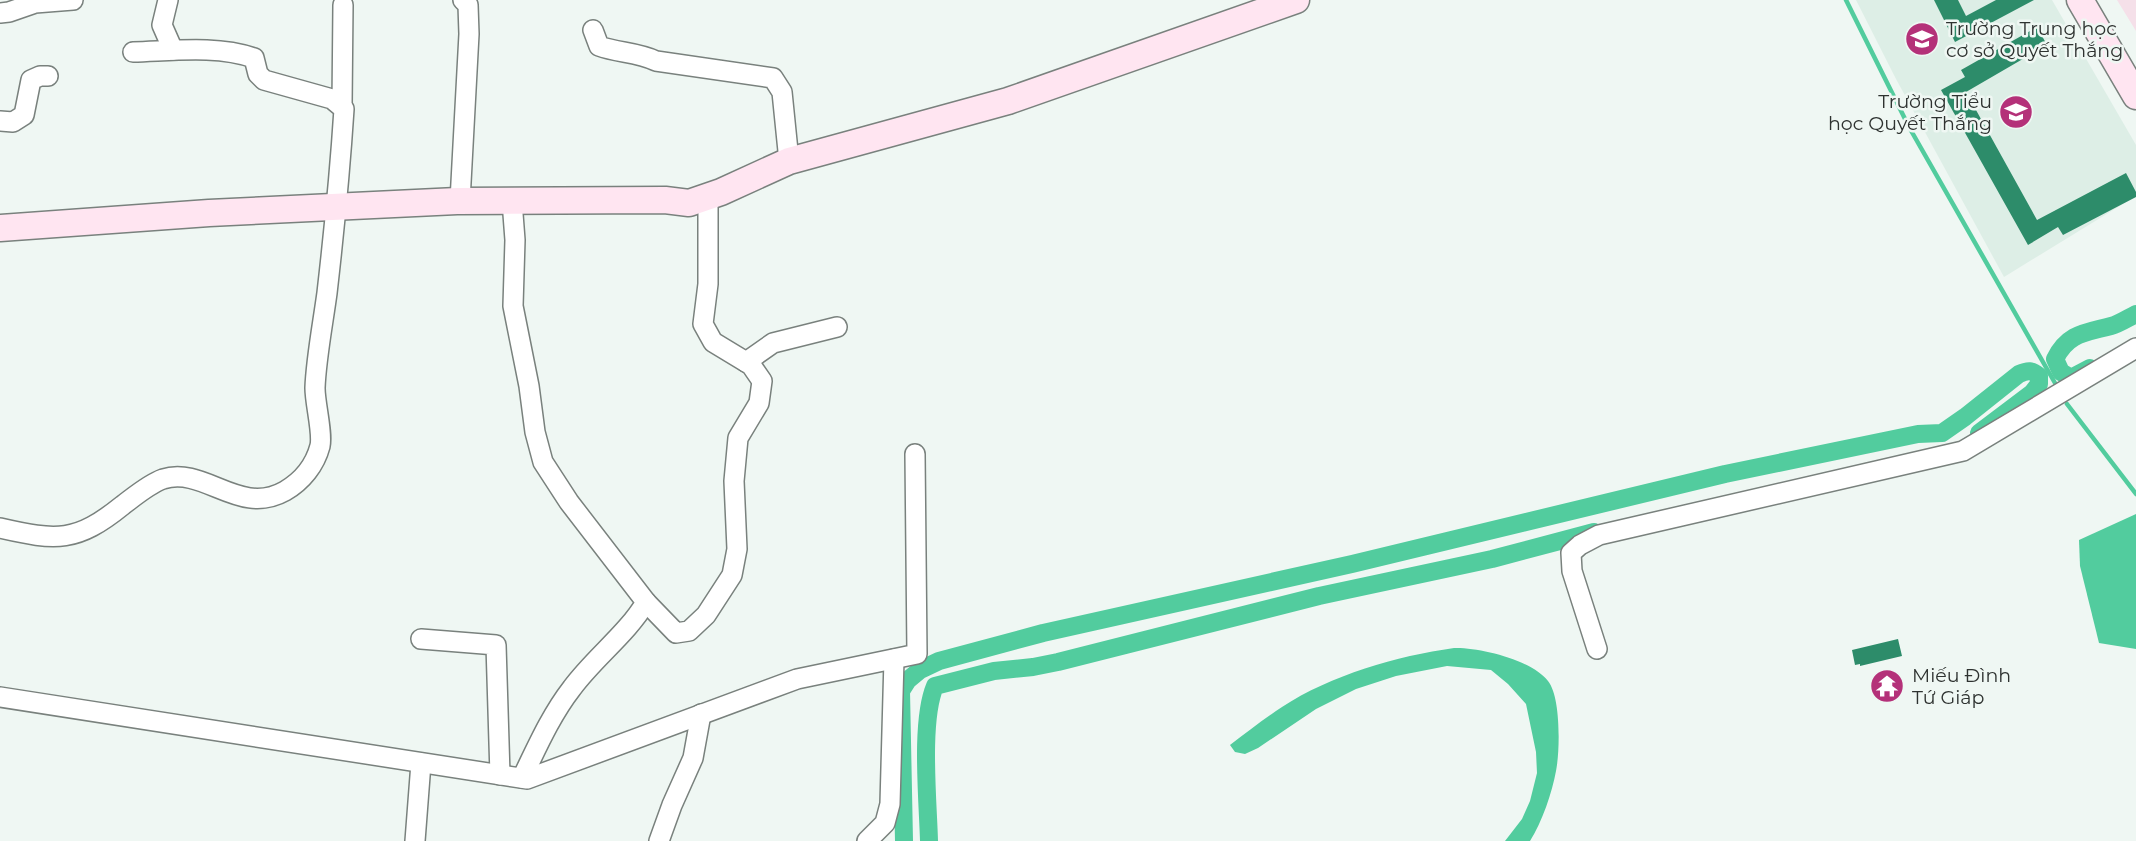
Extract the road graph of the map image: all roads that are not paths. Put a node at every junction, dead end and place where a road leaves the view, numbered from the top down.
1 (74, 0) edge
2 (168, 0) edge
3 (463, 0) edge
4 (1296, 0) edge
5 (2080, 0) edge
6 (343, 5) dead end
7 (0, 13) edge
8 (593, 30) dead end
9 (173, 51) junction
10 (133, 52) dead end
11 (47, 76) dead end
12 (2136, 96) edge
13 (342, 105) junction
14 (0, 121) edge
15 (789, 161) junction
16 (708, 197) junction
17 (460, 201) junction
18 (512, 201) junction
19 (337, 207) junction
20 (0, 228) edge
21 (837, 327) dead end
22 (2136, 348) edge
23 (746, 362) junction
24 (915, 454) dead end
25 (0, 528) edge
26 (646, 602) junction
27 (421, 639) dead end
28 (1597, 649) dead end
29 (894, 659) junction
30 (0, 697) edge
31 (701, 714) junction
32 (421, 763) junction
33 (500, 775) junction
34 (522, 778) junction
35 (415, 841) edge
36 (659, 841) edge
37 (867, 841) edge

1 - 7 street
2 - 9 street
3 - 17 street
4 - 15 street
5 - 12 street
6 - 13 street
8 - 15 street
9 - 10 street
9 - 13 street
11 - 14 street
13 - 19 street
15 - 16 street
16 - 18 street
16 - 23 street
17 - 18 street
17 - 19 street
18 - 26 street
19 - 20 street
19 - 25 street
21 - 23 street
22 - 28 street
23 - 26 street
24 - 29 street
26 - 34 street
27 - 33 street
29 - 31 street
29 - 37 street
30 - 32 street
31 - 34 street
31 - 36 street
32 - 33 street
32 - 35 street
33 - 34 street

